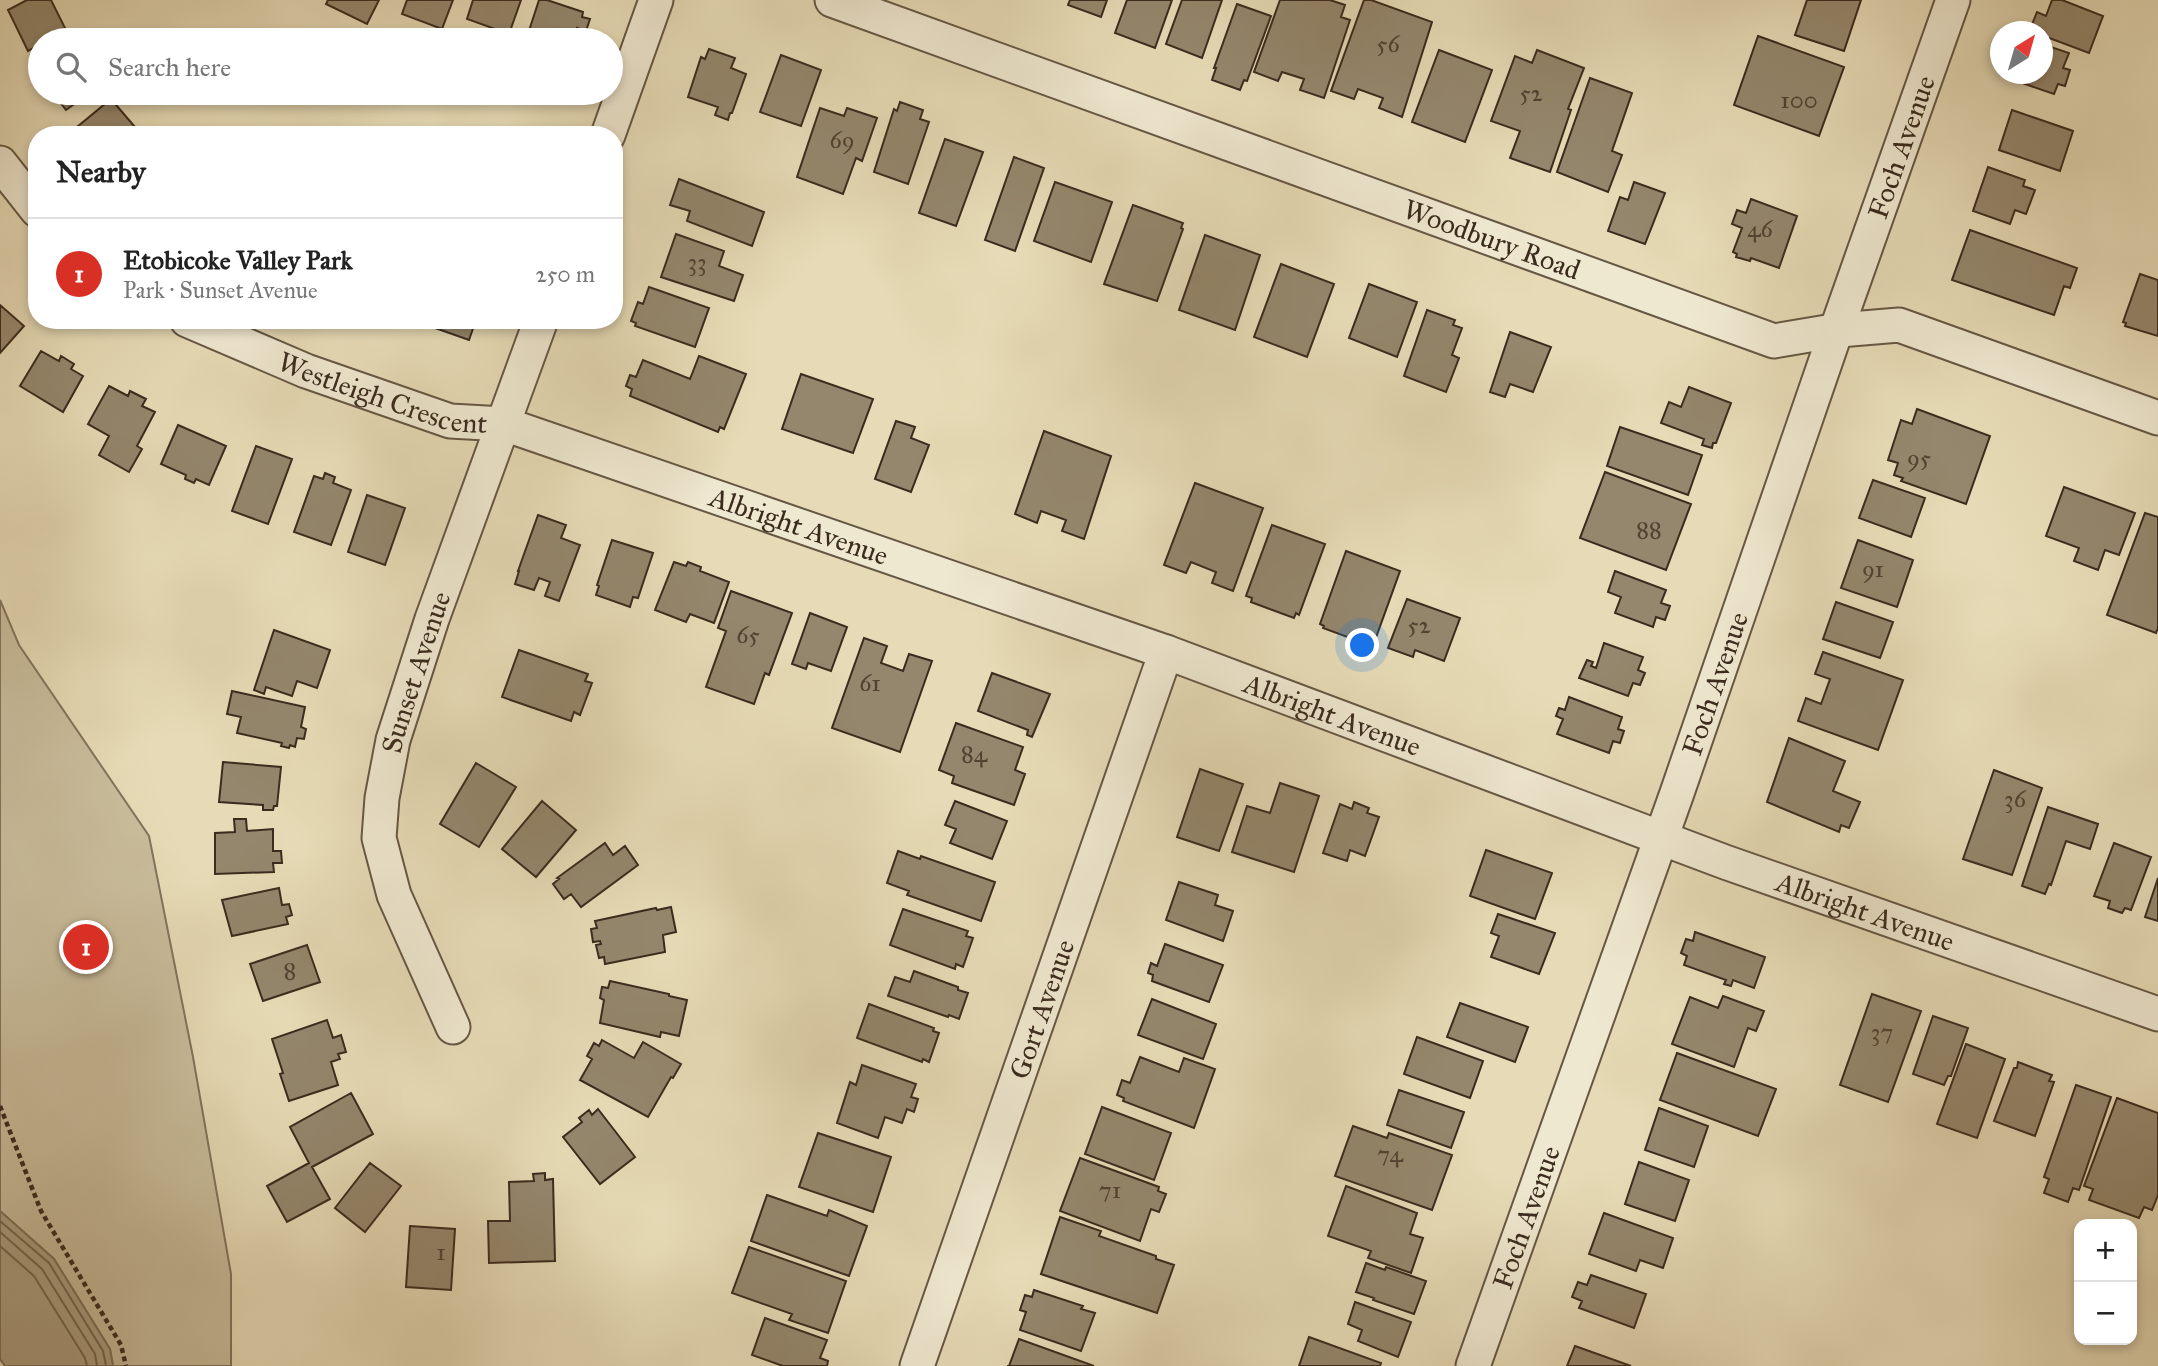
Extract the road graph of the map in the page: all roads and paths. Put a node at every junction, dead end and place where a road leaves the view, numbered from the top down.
1 (656, 0) edge
2 (832, 0) edge
3 (1953, 0) edge
4 (623, 93) edge
5 (619, 105) edge
6 (611, 126) edge
7 (0, 163) edge
8 (28, 199) edge
9 (208, 329) edge
10 (538, 329) edge
11 (1836, 331) junction
12 (2158, 418) edge
13 (504, 424) junction
14 (1166, 653) junction
15 (1661, 837) junction
16 (2158, 1014) edge
17 (453, 1027) dead end
18 (0, 1106) edge
19 (126, 1366) edge
20 (917, 1366) edge
21 (1473, 1366) edge

1 - 4 street
2 - 11 street, Woodbury Road
3 - 11 street, Foch Avenue
5 - 6 street
7 - 8 street
9 - 13 street, Westleigh Crescent
10 - 13 street, Sunset Avenue
11 - 12 street, Woodbury Road
11 - 15 street, Foch Avenue
13 - 14 street, Albright Avenue
13 - 17 street, Sunset Avenue
14 - 15 street, Albright Avenue
14 - 20 street, Gort Avenue
15 - 16 street, Albright Avenue
15 - 21 street, Foch Avenue
18 - 19 path

